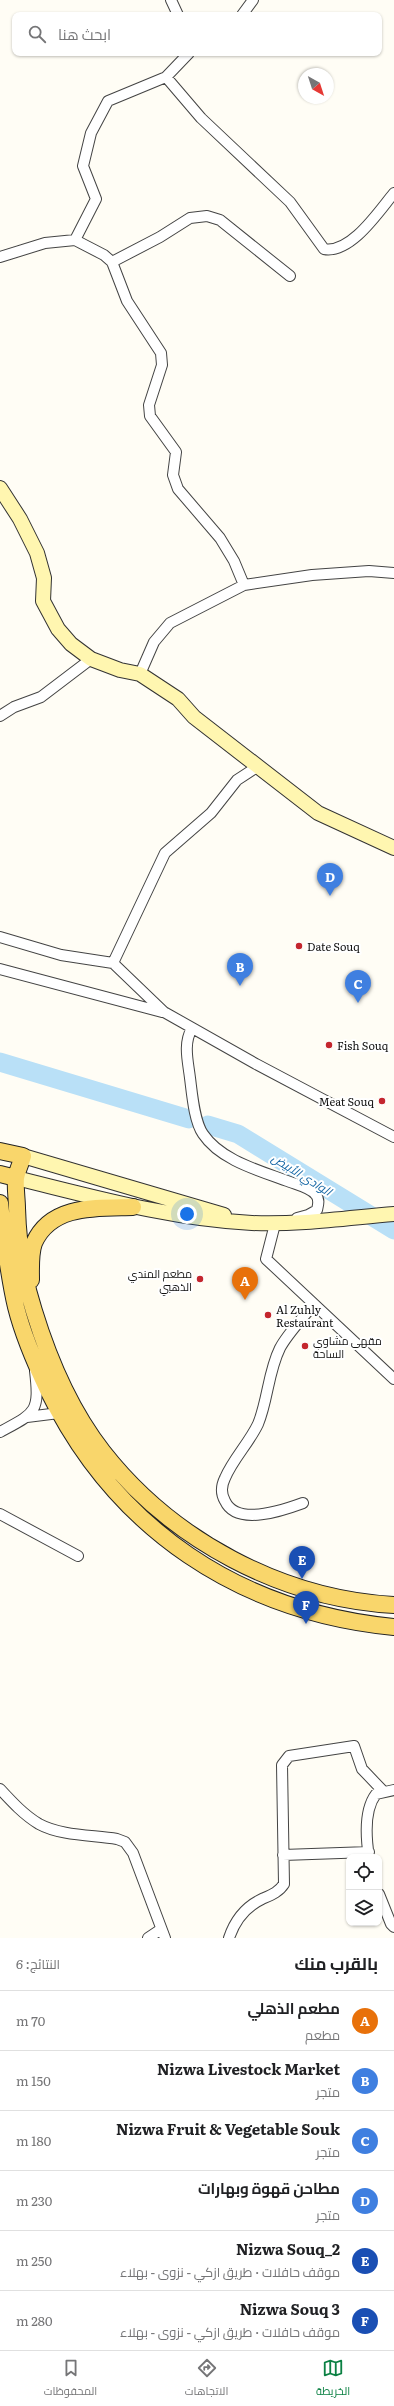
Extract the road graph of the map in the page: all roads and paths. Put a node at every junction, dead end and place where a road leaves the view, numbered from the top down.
1 (171, 0) edge
2 (253, 0) edge
3 (177, 12) edge
4 (244, 12) edge
5 (186, 56) edge
6 (166, 77) junction
7 (394, 193) edge
8 (75, 240) junction
9 (0, 257) edge
10 (112, 262) junction
11 (290, 276) dead end
12 (0, 488) edge
13 (394, 573) edge
14 (244, 585) junction
15 (91, 659) junction
16 (140, 674) junction
17 (0, 716) edge
18 (257, 767) junction
19 (394, 848) edge
20 (0, 937) edge
21 (113, 963) junction
22 (0, 969) edge
23 (164, 1012) junction
24 (192, 1028) junction
25 (394, 1137) edge
26 (0, 1152) edge
27 (23, 1156) junction
28 (0, 1174) edge
29 (16, 1178) junction
30 (0, 1203) edge
31 (133, 1206) junction
32 (394, 1214) edge
33 (251, 1223) junction
34 (275, 1224) junction
35 (0, 1258) edge
36 (313, 1305) junction
37 (16, 1307) junction
38 (42, 1337) junction
39 (34, 1360) junction
40 (394, 1379) edge
41 (59, 1413) junction
42 (27, 1417) junction
43 (0, 1432) edge
44 (303, 1503) dead end
45 (0, 1514) edge
46 (78, 1556) dead end
47 (394, 1605) edge
48 (394, 1627) edge
49 (0, 1789) edge
50 (394, 1790) edge
51 (383, 1791) junction
52 (369, 1854) edge
53 (283, 1855) junction
54 (346, 1855) edge
55 (382, 1902) edge
56 (394, 1927) edge
57 (163, 1934) edge
58 (148, 1938) edge
59 (229, 1938) edge

1 - 3 street
2 - 4 street
5 - 6 street
6 - 7 street
6 - 8 street
8 - 9 street
8 - 10 street
10 - 11 street
10 - 14 street
12 - 15 street
13 - 14 street
14 - 16 street
15 - 16 street
15 - 17 street
16 - 18 street
18 - 19 street
18 - 21 street
20 - 21 street
21 - 23 street
22 - 23 street
23 - 24 street
24 - 25 street
24 - 34 street
26 - 27 main road
27 - 29 main road
27 - 33 street
28 - 29 main road
29 - 31 street
29 - 38 main road
30 - 37 main road
31 - 33 street
31 - 38 main road
32 - 34 street
33 - 34 street
34 - 36 street
35 - 37 main road
36 - 40 street
36 - 44 street
37 - 39 main road
38 - 47 main road
39 - 41 main road
39 - 42 street
41 - 42 street
41 - 48 main road
42 - 43 street
45 - 46 street
49 - 57 street
50 - 51 street
51 - 52 street
51 - 53 street
53 - 54 street
53 - 59 street
55 - 56 street
57 - 58 street

